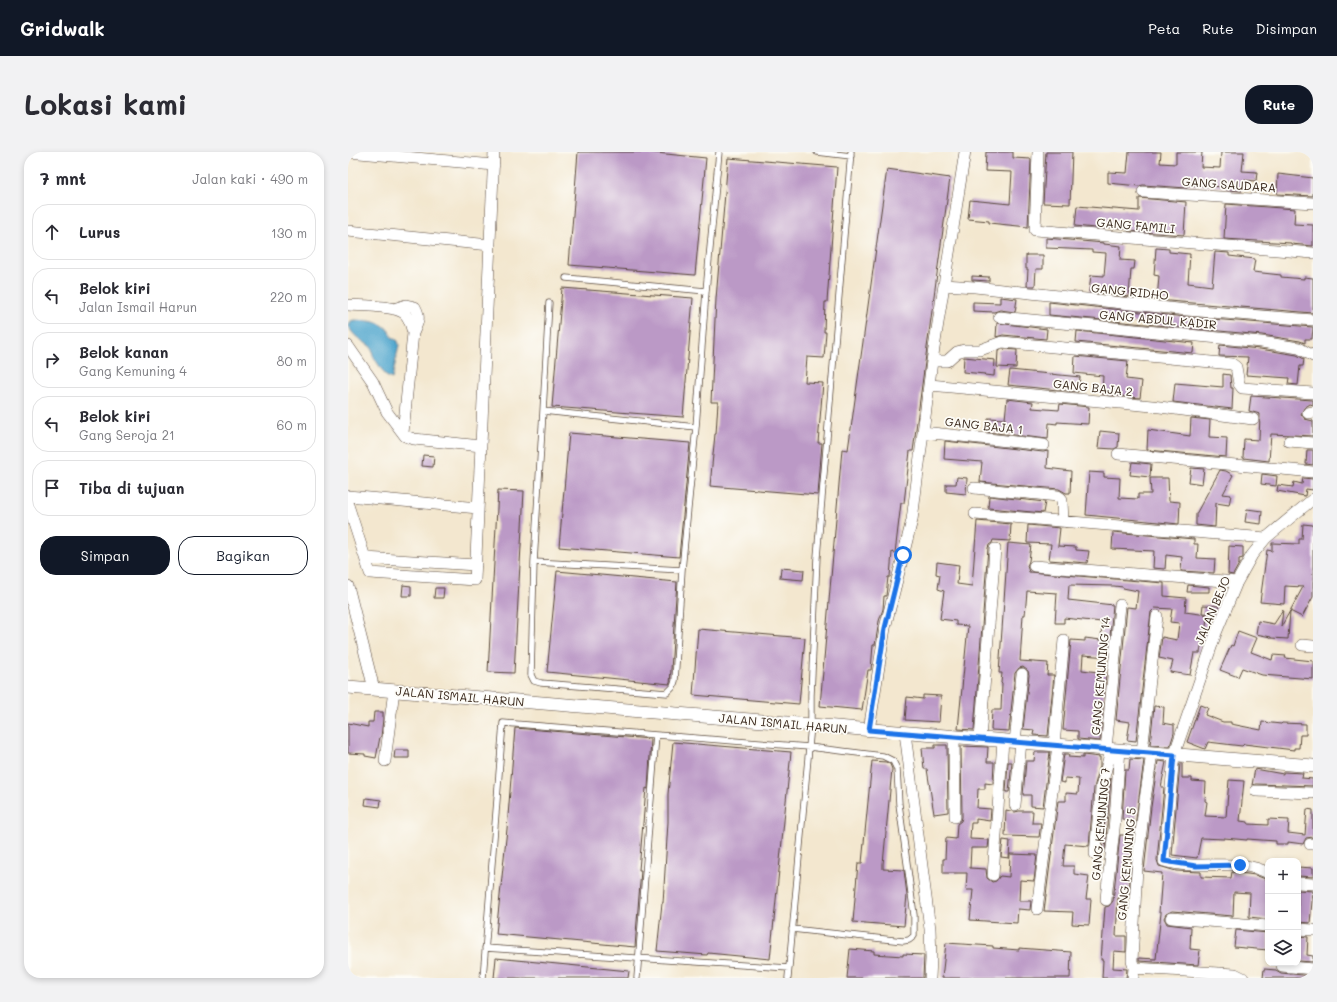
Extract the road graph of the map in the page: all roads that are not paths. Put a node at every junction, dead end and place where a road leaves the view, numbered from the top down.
1 (348, 152) edge
2 (494, 152) edge
3 (719, 152) edge
4 (816, 152) edge
5 (965, 152) edge
6 (1038, 152) edge
7 (851, 154) edge
8 (411, 155) edge
9 (494, 165) junction
10 (1143, 192) dead end
11 (1313, 203) edge
12 (348, 231) edge
13 (490, 245) junction
14 (1313, 253) edge
15 (566, 278) dead end
16 (954, 286) junction
17 (706, 291) junction
18 (549, 303) dead end
19 (348, 305) edge
20 (999, 317) dead end
21 (1313, 320) edge
22 (348, 346) edge
23 (1313, 356) edge
24 (940, 361) junction
25 (930, 385) junction
26 (1313, 393) edge
27 (543, 411) junction
28 (1253, 419) dead end
29 (696, 426) junction
30 (922, 432) junction
31 (403, 433) junction
32 (1289, 441) dead end
33 (1313, 443) edge
34 (1044, 445) dead end
35 (481, 446) junction
36 (1118, 454) dead end
37 (1313, 472) edge
38 (974, 488) dead end
39 (348, 496) edge
40 (1313, 499) edge
41 (348, 505) edge
42 (478, 508) junction
43 (975, 514) dead end
44 (1063, 522) junction
45 (1266, 538) junction
46 (995, 549) dead end
47 (534, 562) junction
48 (1034, 566) dead end
49 (682, 570) junction
50 (1237, 582) junction
51 (348, 586) edge
52 (1120, 605) dead end
53 (1157, 616) dead end
54 (1064, 640) dead end
55 (1022, 674) dead end
56 (348, 687) edge
57 (374, 689) junction
58 (394, 690) junction
59 (811, 725) junction
60 (869, 730) junction
61 (905, 733) junction
62 (656, 735) junction
63 (954, 737) junction
64 (980, 739) junction
65 (1013, 742) junction
66 (1056, 745) junction
67 (808, 747) junction
68 (1112, 750) junction
69 (1147, 753) junction
70 (1174, 755) junction
71 (385, 761) dead end
72 (1313, 766) edge
73 (1256, 791) dead end
74 (1313, 794) edge
75 (1015, 805) dead end
76 (955, 817) dead end
77 (1095, 854) dead end
78 (1265, 871) edge
79 (993, 875) dead end
80 (1301, 883) edge
81 (1313, 884) edge
82 (1106, 900) dead end
83 (1037, 909) dead end
84 (1172, 918) dead end
85 (1265, 926) edge
86 (792, 929) junction
87 (1301, 929) edge
88 (1313, 930) edge
89 (485, 948) junction
90 (639, 959) junction
91 (1282, 966) dead end
92 (789, 968) junction
93 (1313, 968) edge
94 (1134, 973) edge
95 (483, 978) edge
96 (637, 978) edge
97 (788, 978) edge
98 (930, 978) edge
99 (1243, 978) edge

1 - 8 street
2 - 9 street
3 - 17 lane
4 - 7 lane
5 - 16 street
6 - 14 street, GANG FAMILI
7 - 59 lane
8 - 9 street
9 - 13 street
10 - 11 street, GANG SAUDARA
12 - 13 street
13 - 35 street
15 - 17 lane
16 - 21 street, GANG RIDHO
16 - 24 street
17 - 29 lane
18 - 27 lane
19 - 31 street
20 - 23 street, GANG ABDUL KADIR
22 - 31 street
24 - 25 street
24 - 26 street
25 - 28 street, GANG BAJA 2
25 - 30 street
27 - 29 lane
27 - 47 lane
29 - 49 lane
30 - 34 street, GANG BAJA 1
30 - 60 street
31 - 35 street
32 - 33 street
35 - 42 street
36 - 37 street
38 - 44 street
39 - 42 street
40 - 45 street, JALAN BEJO
41 - 42 street
43 - 44 street
44 - 45 street
45 - 50 street, JALAN BEJO
46 - 64 street
47 - 49 lane
47 - 49 lane
48 - 50 street
50 - 70 street, JALAN BEJO
51 - 57 street
52 - 68 street, GANG KEMUNING 14
53 - 69 street, GANG KEMUNING 5
54 - 66 street
55 - 65 street
56 - 57 street, JALAN ISMAIL HARUN
57 - 58 street, JALAN ISMAIL HARUN
58 - 59 street, JALAN ISMAIL HARUN
58 - 71 street
59 - 60 street, JALAN ISMAIL HARUN
59 - 67 lane
60 - 61 street, JALAN ISMAIL HARUN
61 - 63 street, JALAN ISMAIL HARUN
61 - 98 street
62 - 67 lane
62 - 89 lane
62 - 90 lane
63 - 64 street, JALAN ISMAIL HARUN
63 - 76 street
64 - 65 street, JALAN ISMAIL HARUN
65 - 66 street, JALAN ISMAIL HARUN
65 - 75 street
65 - 79 street
66 - 68 street, JALAN ISMAIL HARUN
66 - 83 street
67 - 86 lane
67 - 86 lane
68 - 69 street, JALAN ISMAIL HARUN
68 - 77 street
68 - 82 street, GANG KEMUNING 7
69 - 70 street, JALAN ISMAIL HARUN
69 - 94 street, GANG KEMUNING 5
70 - 72 street, JALAN ISMAIL HARUN
70 - 78 street, JALAN BEJO
73 - 74 street
80 - 81 street
84 - 85 street
86 - 92 lane
87 - 88 street
89 - 90 lane
89 - 95 lane
90 - 92 lane
90 - 96 lane
91 - 93 street
92 - 97 lane
94 - 99 street

